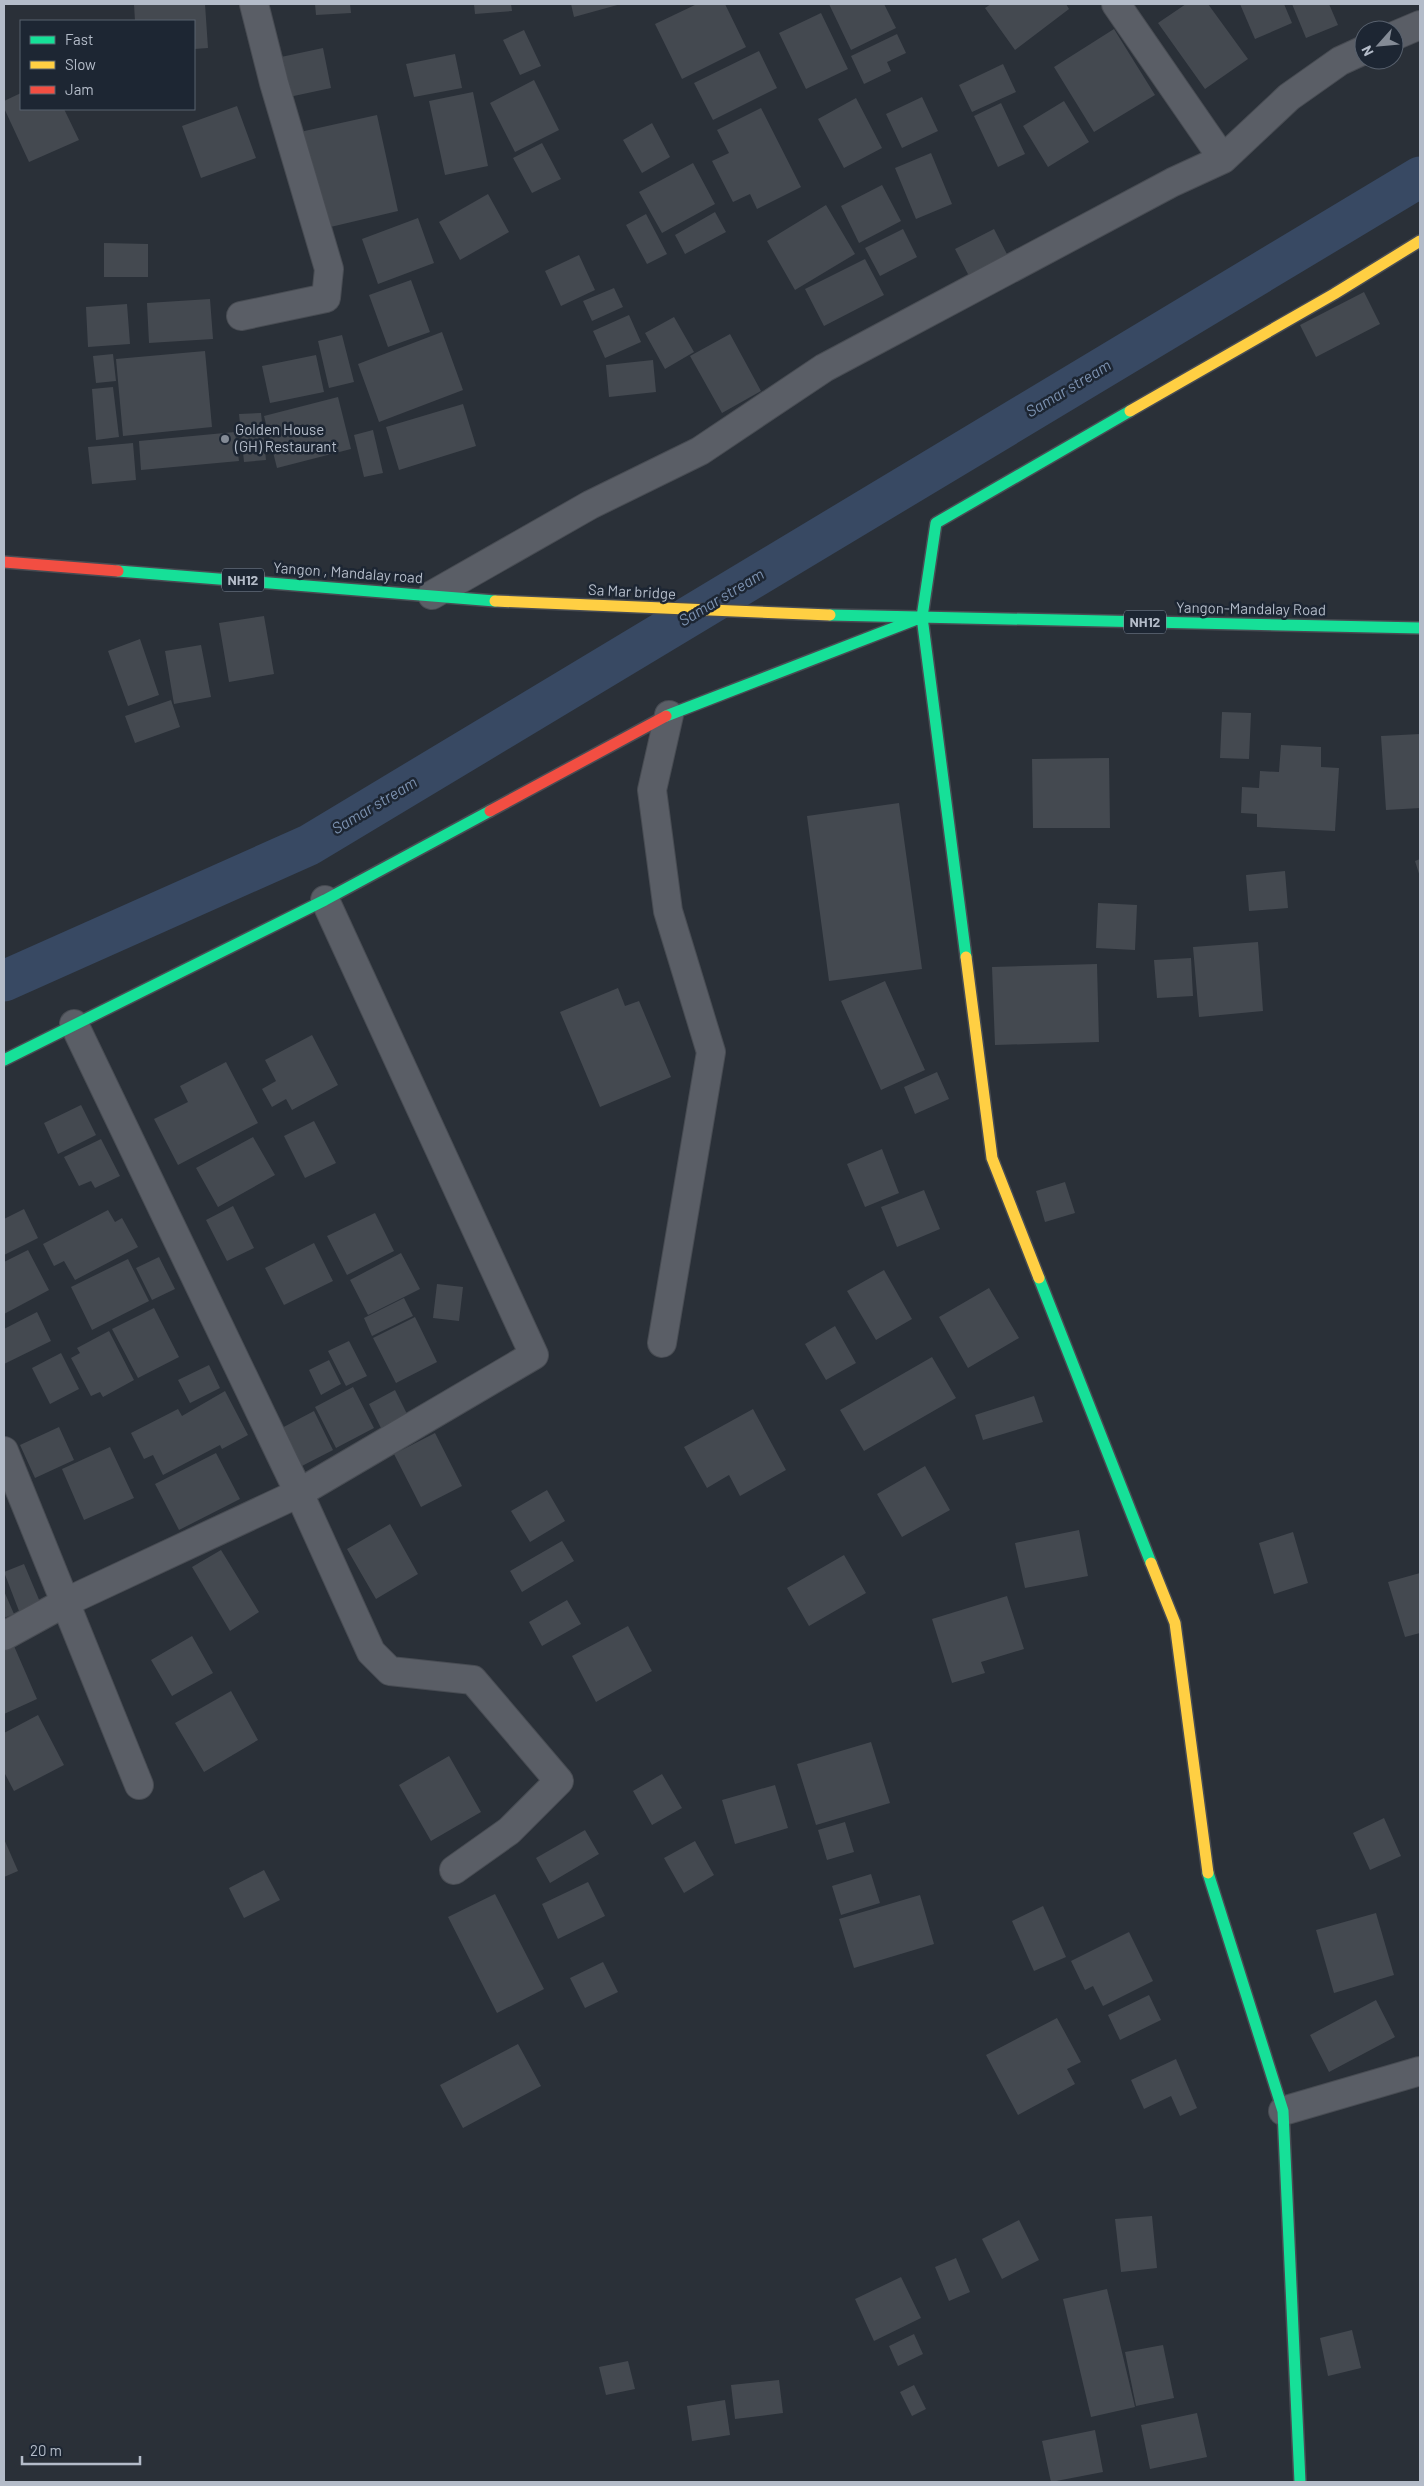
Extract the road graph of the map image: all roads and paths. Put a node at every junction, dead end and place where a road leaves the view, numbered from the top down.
1 (254, 4) edge
2 (1116, 4) edge
3 (1420, 26) edge
4 (1404, 32) edge
5 (1354, 55) edge
6 (1223, 159) junction
7 (1420, 241) edge
8 (241, 316) dead end
9 (4, 562) edge
10 (432, 595) junction
11 (481, 600) joint
12 (922, 616) junction
13 (870, 617) joint
14 (1420, 628) edge
15 (669, 715) junction
16 (325, 900) junction
17 (74, 1024) junction
18 (4, 1060) edge
19 (662, 1343) dead end
20 (4, 1452) edge
21 (298, 1493) junction
22 (66, 1602) junction
23 (4, 1636) edge
24 (139, 1785) dead end
25 (454, 1870) dead end
26 (1420, 2071) edge
27 (1283, 2112) junction
28 (1300, 2482) edge

1 - 8 street
2 - 6 street
3 - 4 street
5 - 6 street
6 - 10 street
7 - 12 main road
9 - 10 main road, Yangon , Mandalay road / NH12
10 - 11 main road, Yangon , Mandalay road / NH12
11 - 13 main road, Sa Mar bridge / NH12
12 - 13 main road, Yangon-Mandalay Road / NH12
12 - 14 main road, Yangon-Mandalay Road / NH12
12 - 15 main road
12 - 27 main road
15 - 16 main road
15 - 19 street
16 - 17 main road
16 - 21 street
17 - 18 main road
17 - 21 street
20 - 22 street
21 - 22 street
21 - 25 street
22 - 23 street
22 - 24 street
26 - 27 street
27 - 28 main road

